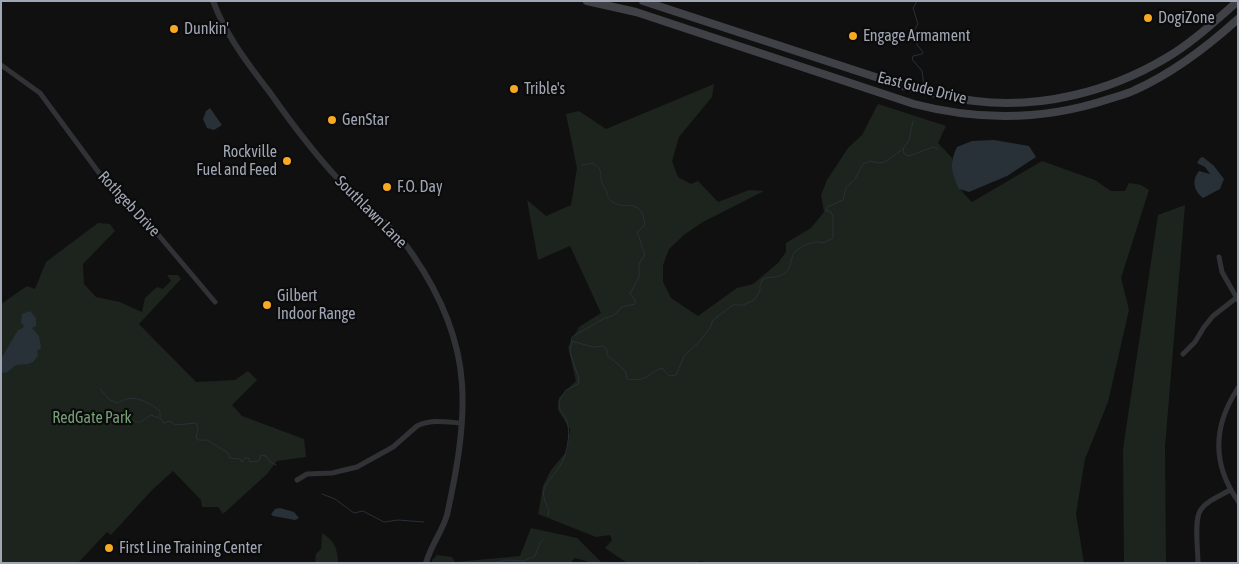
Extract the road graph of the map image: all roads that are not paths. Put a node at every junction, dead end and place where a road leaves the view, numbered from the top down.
1 (213, 1) edge
2 (587, 1) edge
3 (643, 1) edge
4 (1238, 1) edge
5 (1238, 19) edge
6 (1, 65) edge
7 (1047, 100) junction
8 (1049, 114) junction
9 (1219, 257) dead end
10 (1237, 299) edge
11 (214, 302) dead end
12 (1183, 354) dead end
13 (1238, 388) edge
14 (461, 423) junction
15 (297, 480) dead end
16 (1230, 490) junction
17 (1238, 502) edge
18 (426, 563) edge
19 (1198, 563) edge

1 - 14 street, Southlawn Lane
2 - 8 main road, East Gude Drive
3 - 7 main road, East Gude Drive
4 - 7 main road, East Gude Drive
5 - 8 main road, East Gude Drive
6 - 11 street, Rothgeb Drive
7 - 8 main road
9 - 10 street
10 - 12 street
13 - 16 street
14 - 15 street
14 - 18 street, Southlawn Lane
16 - 17 street
16 - 19 street

